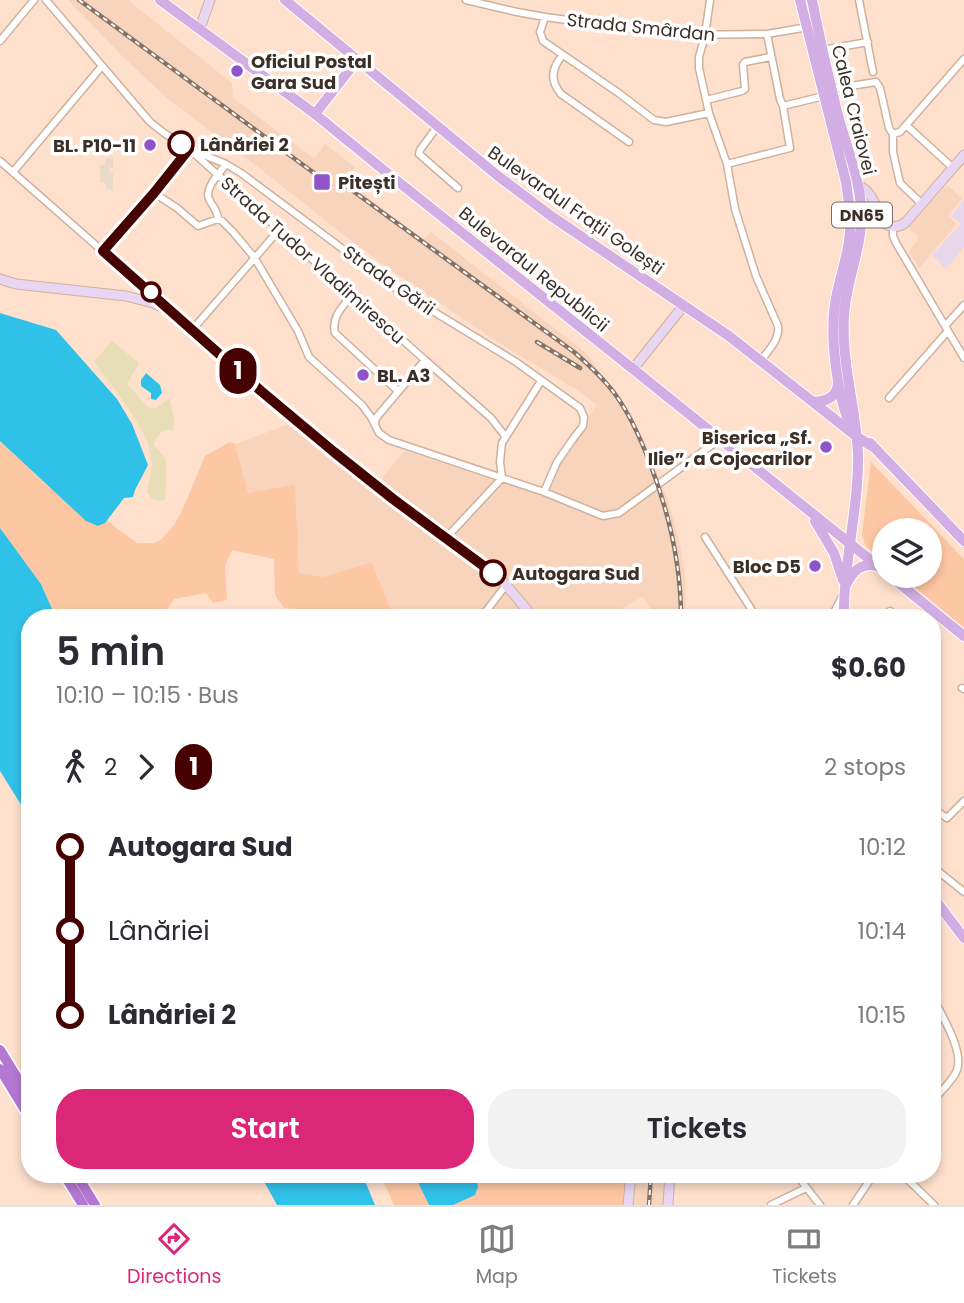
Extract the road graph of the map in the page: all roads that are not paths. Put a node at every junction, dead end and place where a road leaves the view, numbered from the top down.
1 (34, 0) edge
2 (46, 0) edge
3 (160, 0) edge
4 (211, 0) edge
5 (285, 0) edge
6 (466, 0) edge
7 (710, 0) edge
8 (800, 0) edge
9 (812, 0) edge
10 (859, 0) edge
11 (545, 17) junction
12 (812, 26) junction
13 (200, 28) junction
14 (766, 34) junction
15 (705, 35) junction
16 (0, 41) edge
17 (868, 42) junction
18 (822, 50) junction
19 (563, 55) junction
20 (770, 57) junction
21 (964, 59) edge
22 (357, 60) junction
23 (102, 66) junction
24 (873, 72) dead end
25 (828, 92) junction
26 (706, 100) junction
27 (783, 106) junction
28 (709, 113) junction
29 (315, 114) junction
30 (906, 125) junction
31 (437, 127) junction
32 (893, 134) junction
33 (629, 142) dead end
34 (189, 149) junction
35 (964, 155) edge
36 (0, 161) edge
37 (226, 164) junction
38 (727, 164) junction
39 (953, 168) junction
40 (13, 172) junction
41 (218, 175) junction
42 (858, 185) junction
43 (458, 188) dead end
44 (154, 193) junction
45 (922, 204) junction
46 (218, 219) junction
47 (893, 227) junction
48 (279, 230) junction
49 (103, 251) junction
50 (254, 257) junction
51 (0, 279) edge
52 (353, 294) junction
53 (684, 305) junction
54 (964, 305) edge
55 (179, 319) junction
56 (946, 328) junction
57 (191, 330) junction
58 (964, 358) edge
59 (425, 360) junction
60 (761, 360) junction
61 (633, 369) junction
62 (838, 377) junction
63 (541, 381) junction
64 (398, 391) junction
65 (889, 398) dead end
66 (813, 401) junction
67 (856, 420) junction
68 (375, 425) junction
69 (505, 436) junction
70 (856, 436) junction
71 (720, 439) junction
72 (873, 447) junction
73 (502, 478) junction
74 (544, 492) junction
75 (804, 506) junction
76 (447, 537) junction
77 (705, 537) dead end
78 (964, 541) edge
79 (849, 543) junction
80 (872, 562) edge
81 (872, 567) edge
82 (506, 585) junction
83 (905, 588) edge
84 (844, 591) junction
85 (488, 609) edge
86 (526, 609) edge
87 (750, 609) edge
88 (835, 609) edge
89 (844, 609) edge
90 (931, 609) edge
91 (941, 617) edge
92 (964, 636) edge
93 (964, 801) edge
94 (941, 814) edge
95 (941, 873) edge
96 (964, 892) edge
97 (941, 907) edge
98 (962, 932) edge
99 (941, 1014) edge
100 (0, 1050) edge
101 (0, 1069) edge
102 (961, 1071) edge
103 (21, 1084) edge
104 (941, 1090) edge
105 (21, 1103) edge
106 (70, 1183) edge
107 (81, 1183) edge
108 (630, 1183) edge
109 (669, 1183) edge
110 (802, 1183) edge
111 (868, 1183) edge
112 (911, 1183) edge
113 (806, 1188) junction
114 (83, 1205) edge
115 (94, 1205) edge
116 (628, 1205) edge
117 (668, 1205) edge
118 (771, 1205) edge
119 (820, 1205) edge
120 (853, 1205) edge
121 (934, 1205) edge

1 - 16 street
2 - 23 street, Strada Tudor Vladimirescu
3 - 13 main road, Bulevardul Republicii
4 - 13 street
5 - 22 main road, Bulevardul Frații Golești
6 - 11 street, Strada Smârdan
7 - 15 street
8 - 12 main road, Calea Craiovei / DN65
9 - 12 main road, Calea Craiovei / DN65
10 - 17 street
11 - 15 street, Strada Smârdan
11 - 19 street
12 - 14 street, Strada Smârdan
12 - 18 main road, Calea Craiovei / DN65
12 - 25 main road, DN65
13 - 29 main road, Bulevardul Republicii
14 - 15 street, Strada Smârdan
14 - 20 street
15 - 26 street
17 - 18 street
17 - 24 street
18 - 25 main road, Calea Craiovei / DN65
19 - 28 street
19 - 33 street
20 - 26 street
20 - 27 street
21 - 30 street
22 - 29 main road
22 - 31 main road, Bulevardul Frații Golești
23 - 34 street, Strada Tudor Vladimirescu
23 - 40 street
25 - 27 street
25 - 32 street
25 - 42 main road, Calea Craiovei / DN65
25 - 62 main road, DN65
26 - 28 street
27 - 38 street
28 - 38 street
29 - 61 main road, Bulevardul Republicii
30 - 32 street
30 - 39 street
31 - 43 street
31 - 53 main road, Bulevardul Frații Golești
32 - 45 street
34 - 37 street, Strada Gării
34 - 41 street, Strada Tudor Vladimirescu
34 - 44 street
35 - 39 street
36 - 40 street
37 - 41 street
37 - 63 street, Strada Gării
38 - 60 street
39 - 45 street
40 - 49 street
41 - 46 street
41 - 48 street, Strada Tudor Vladimirescu
42 - 47 street
42 - 67 main road, Calea Craiovei / DN65
44 - 46 street
44 - 49 street
45 - 47 street
46 - 50 street
47 - 56 street
48 - 50 street
48 - 52 street, Strada Tudor Vladimirescu
49 - 55 street
50 - 57 street
50 - 68 street
51 - 55 street
52 - 59 street, Strada Tudor Vladimirescu
52 - 64 street
53 - 60 main road, Bulevardul Frații Golești
53 - 61 street
54 - 56 street
55 - 57 street
56 - 58 street
56 - 65 street
57 - 76 street
59 - 64 street
59 - 69 street, Strada Tudor Vladimirescu
60 - 66 main road, Bulevardul Frații Golești
61 - 71 main road, Bulevardul Republicii
62 - 66 main road
62 - 70 main road, DN65
63 - 69 street
63 - 74 street, Strada Gării
64 - 68 street
66 - 70 main road, Bulevardul Frații Golești
67 - 70 main road, Calea Craiovei / DN65
67 - 72 main road, DN65
68 - 73 street
69 - 73 street
70 - 72 main road, Bulevardul Frații Golești
70 - 79 main road, Calea Craiovei
71 - 74 street
71 - 75 main road, Bulevardul Republicii
72 - 78 main road
73 - 74 street
73 - 76 street
75 - 79 main road, Bulevardul Republicii
75 - 84 main road
76 - 82 street
77 - 87 street
79 - 80 main road, Bulevardul Republicii
79 - 84 main road, Calea Craiovei
81 - 84 main road
82 - 85 street
82 - 86 street
83 - 90 main road
84 - 88 street
84 - 89 main road
91 - 92 main road
93 - 94 street
95 - 96 street
97 - 98 main road
99 - 102 street
100 - 103 highway
101 - 105 highway
102 - 104 street
106 - 114 highway
107 - 115 highway
108 - 116 street
109 - 117 street
110 - 113 street
111 - 120 street
112 - 121 street
113 - 118 street
113 - 119 street

